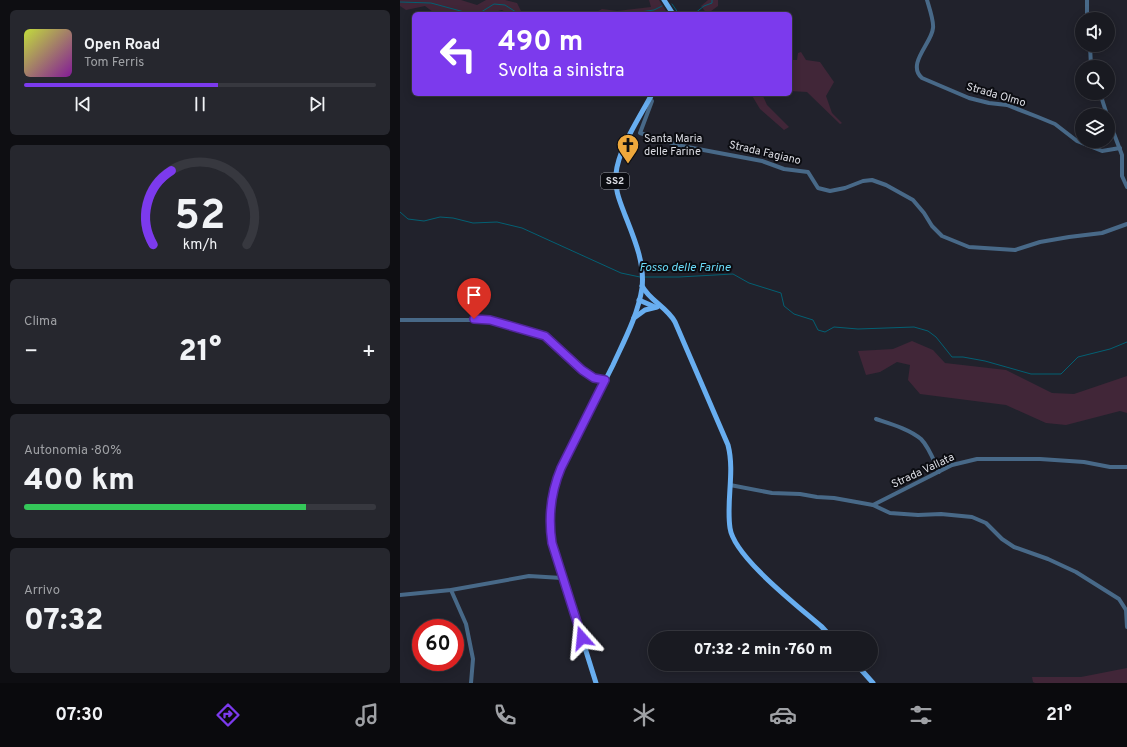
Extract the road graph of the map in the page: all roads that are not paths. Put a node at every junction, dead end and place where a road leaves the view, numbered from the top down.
1 (664, 0) edge
2 (927, 0) edge
3 (1087, 0) edge
4 (672, 12) edge
5 (1087, 12) edge
6 (651, 96) edge
7 (1115, 136) edge
8 (1120, 148) junction
9 (1127, 187) edge
10 (1127, 224) edge
11 (642, 286) junction
12 (640, 300) junction
13 (656, 304) junction
14 (400, 320) edge
15 (633, 320) junction
16 (605, 380) junction
17 (876, 418) dead end
18 (1127, 467) edge
19 (939, 472) junction
20 (730, 485) junction
21 (872, 505) junction
22 (562, 578) junction
23 (452, 590) junction
24 (400, 595) edge
25 (1127, 627) edge
26 (826, 631) edge
27 (862, 671) edge
28 (471, 683) edge
29 (596, 683) edge
30 (873, 683) edge

1 - 4 main road
2 - 8 street, Strada Olmo
3 - 5 street
6 - 10 street, Strada Fagiano
6 - 11 main road, SS2
7 - 8 street
8 - 9 street
11 - 12 main road, SS2
11 - 13 main road
12 - 13 main road
12 - 15 main road, SS2
13 - 15 main road
13 - 20 main road
14 - 16 street
15 - 16 main road, SS2
16 - 22 main road, SS2
17 - 19 street
18 - 19 street, Strada Vallata
19 - 21 street, Strada Vallata
20 - 21 street
20 - 26 main road
21 - 25 street
22 - 23 street
22 - 29 main road, SS2
23 - 24 street
23 - 28 street
27 - 30 main road

